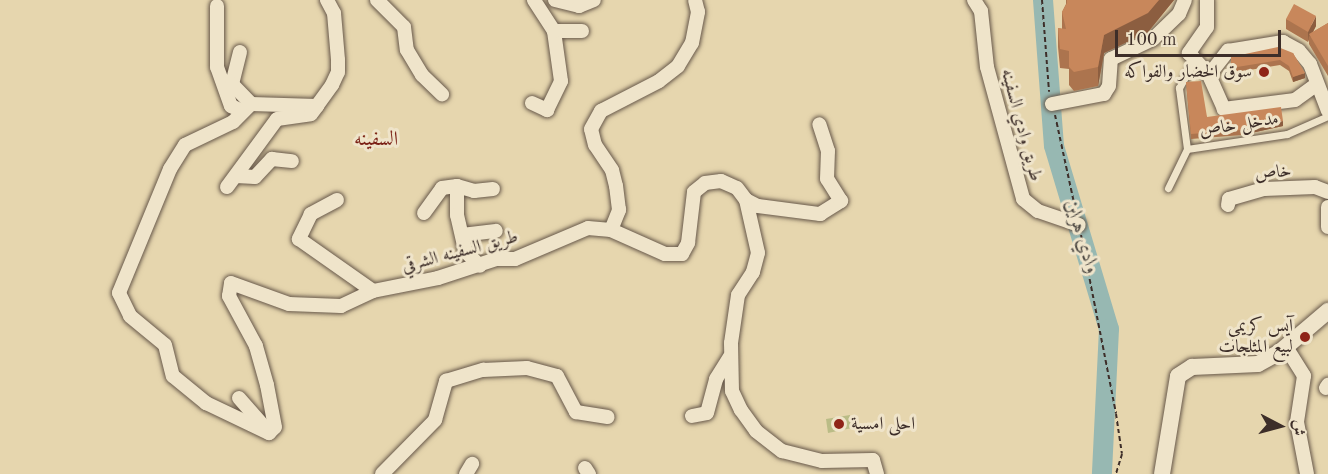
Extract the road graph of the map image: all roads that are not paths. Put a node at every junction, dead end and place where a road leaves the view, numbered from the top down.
1 (327, 0) edge
2 (377, 0) edge
3 (534, 0) edge
4 (555, 0) edge
5 (594, 0) edge
6 (695, 0) edge
7 (974, 0) edge
8 (1185, 0) edge
9 (1207, 0) edge
10 (217, 6) dead end
11 (554, 31) junction
12 (582, 31) dead end
13 (240, 52) dead end
14 (1194, 61) junction
15 (1209, 75) junction
16 (1317, 84) junction
17 (442, 94) dead end
18 (532, 103) dead end
19 (1052, 104) dead end
20 (317, 106) junction
21 (246, 107) junction
22 (1328, 111) edge
23 (1328, 116) edge
24 (819, 124) dead end
25 (1187, 148) junction
26 (292, 161) dead end
27 (458, 186) junction
28 (1168, 188) dead end
29 (493, 189) dead end
30 (1328, 192) edge
31 (336, 200) dead end
32 (746, 200) junction
33 (1228, 205) dead end
34 (1328, 207) edge
35 (424, 213) dead end
36 (1079, 225) dead end
37 (1328, 226) edge
38 (611, 230) junction
39 (495, 231) dead end
40 (462, 235) junction
41 (480, 266) junction
42 (373, 291) junction
43 (1328, 311) edge
44 (1286, 347) junction
45 (730, 357) junction
46 (239, 398) dead end
47 (692, 416) dead end
48 (608, 417) dead end
49 (269, 433) junction
50 (382, 474) edge
51 (877, 474) edge
52 (1162, 474) edge
53 (1307, 474) edge

1 - 20 street
2 - 17 street
3 - 11 street
4 - 5 street
6 - 38 street
7 - 36 street, طريق وادي السفينه
8 - 19 street
9 - 14 street
10 - 21 street
11 - 12 street
11 - 18 street
13 - 21 street
14 - 15 street
14 - 25 lane, مدخل خاص
15 - 16 street
15 - 16 street
16 - 22 street
20 - 21 street
20 - 26 street
21 - 49 street
23 - 25 lane, مدخل خاص
24 - 32 street
25 - 28 lane, مدخل خاص
27 - 29 street
27 - 35 street
27 - 40 street
30 - 33 street, خاص
31 - 42 street
32 - 38 street, طريق السفينه الشرقي
32 - 45 street
34 - 37 street
38 - 41 street, طريق السفينه الشرقي
39 - 40 street
40 - 41 street
41 - 42 street, طريق السفينه الشرقي
42 - 49 street, طريق السفينه الشرقي
43 - 44 street
44 - 52 street
44 - 53 street
45 - 47 street
45 - 51 street
46 - 49 street
48 - 50 street

